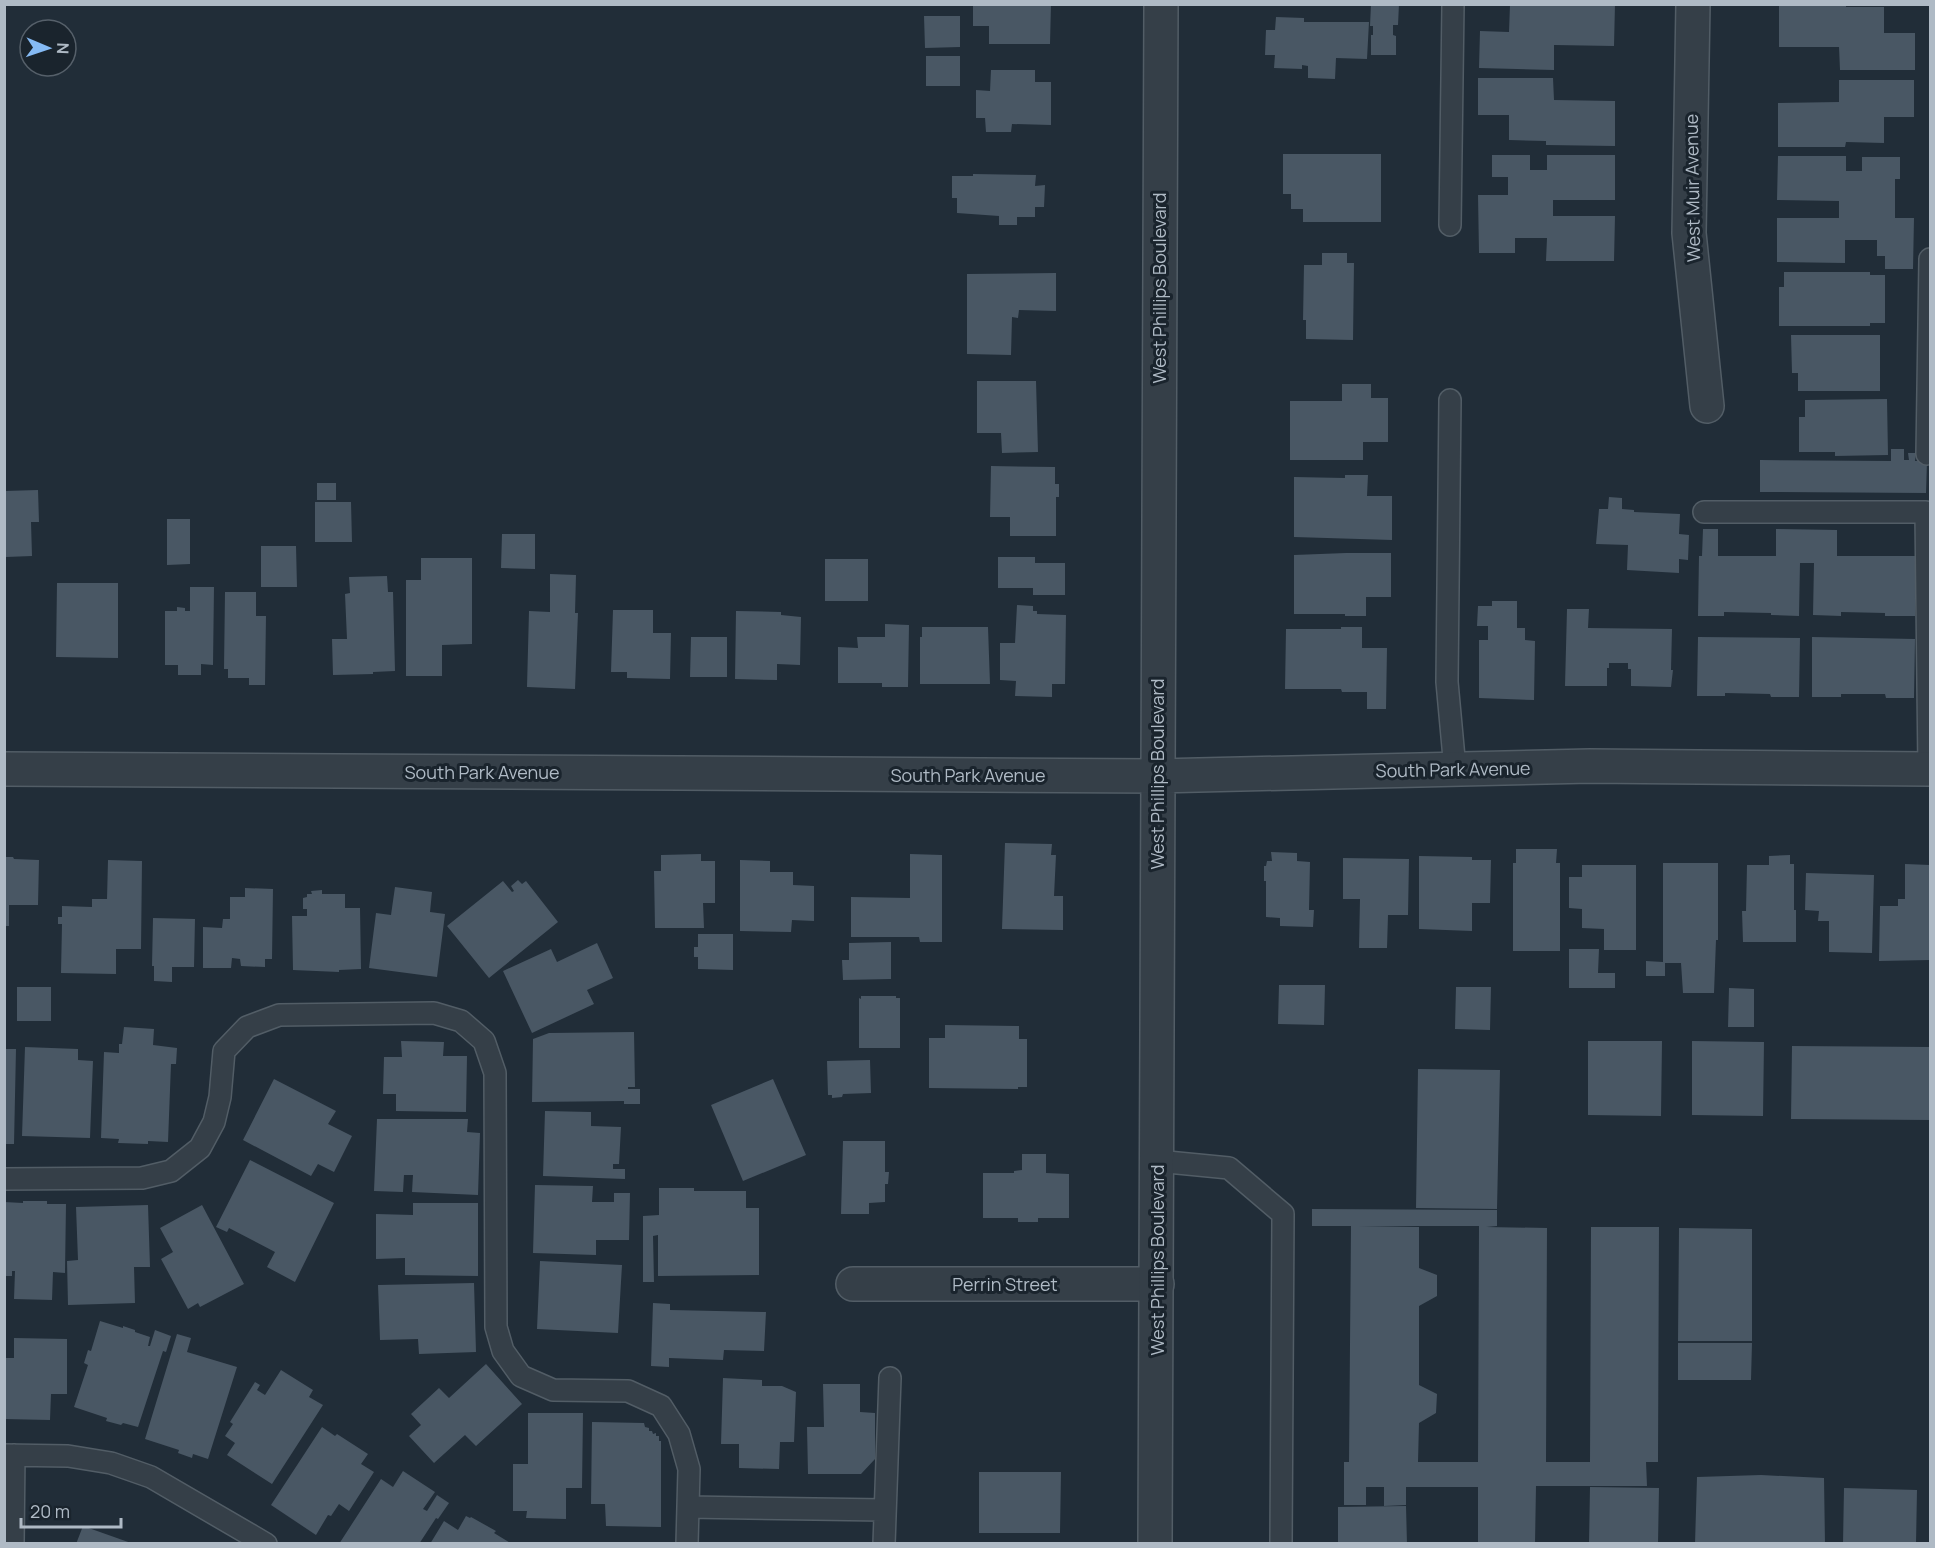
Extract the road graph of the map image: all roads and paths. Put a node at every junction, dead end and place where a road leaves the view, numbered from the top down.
1 (1161, 4) edge
2 (1453, 4) edge
3 (1693, 4) edge
4 (1450, 225) dead end
5 (1930, 259) edge
6 (1450, 400) dead end
7 (1707, 406) dead end
8 (1927, 454) dead end
9 (1704, 512) dead end
10 (4, 769) edge
11 (1455, 769) junction
12 (1930, 769) edge
13 (1157, 776) junction
14 (1157, 1161) junction
15 (4, 1179) edge
16 (853, 1284) dead end
17 (1157, 1284) junction
18 (890, 1378) dead end
19 (9, 1455) edge
20 (688, 1507) junction
21 (884, 1510) junction
22 (14, 1544) edge
23 (266, 1544) edge
24 (687, 1544) edge
25 (884, 1544) edge
26 (1155, 1544) edge
27 (1281, 1544) edge

1 - 13 street, West Phillips Boulevard
2 - 4 lane
3 - 7 street, West Muir Avenue
5 - 8 lane
6 - 11 lane
9 - 12 lane
10 - 13 street, South Park Avenue
11 - 12 street, South Park Avenue
11 - 13 street, South Park Avenue
13 - 14 street, West Phillips Boulevard
14 - 17 street, West Phillips Boulevard
14 - 27 lane
15 - 20 lane
16 - 17 street, Perrin Street
17 - 26 street, West Phillips Boulevard
18 - 21 lane
19 - 22 lane
19 - 23 lane
20 - 21 lane
20 - 24 lane
21 - 25 lane

